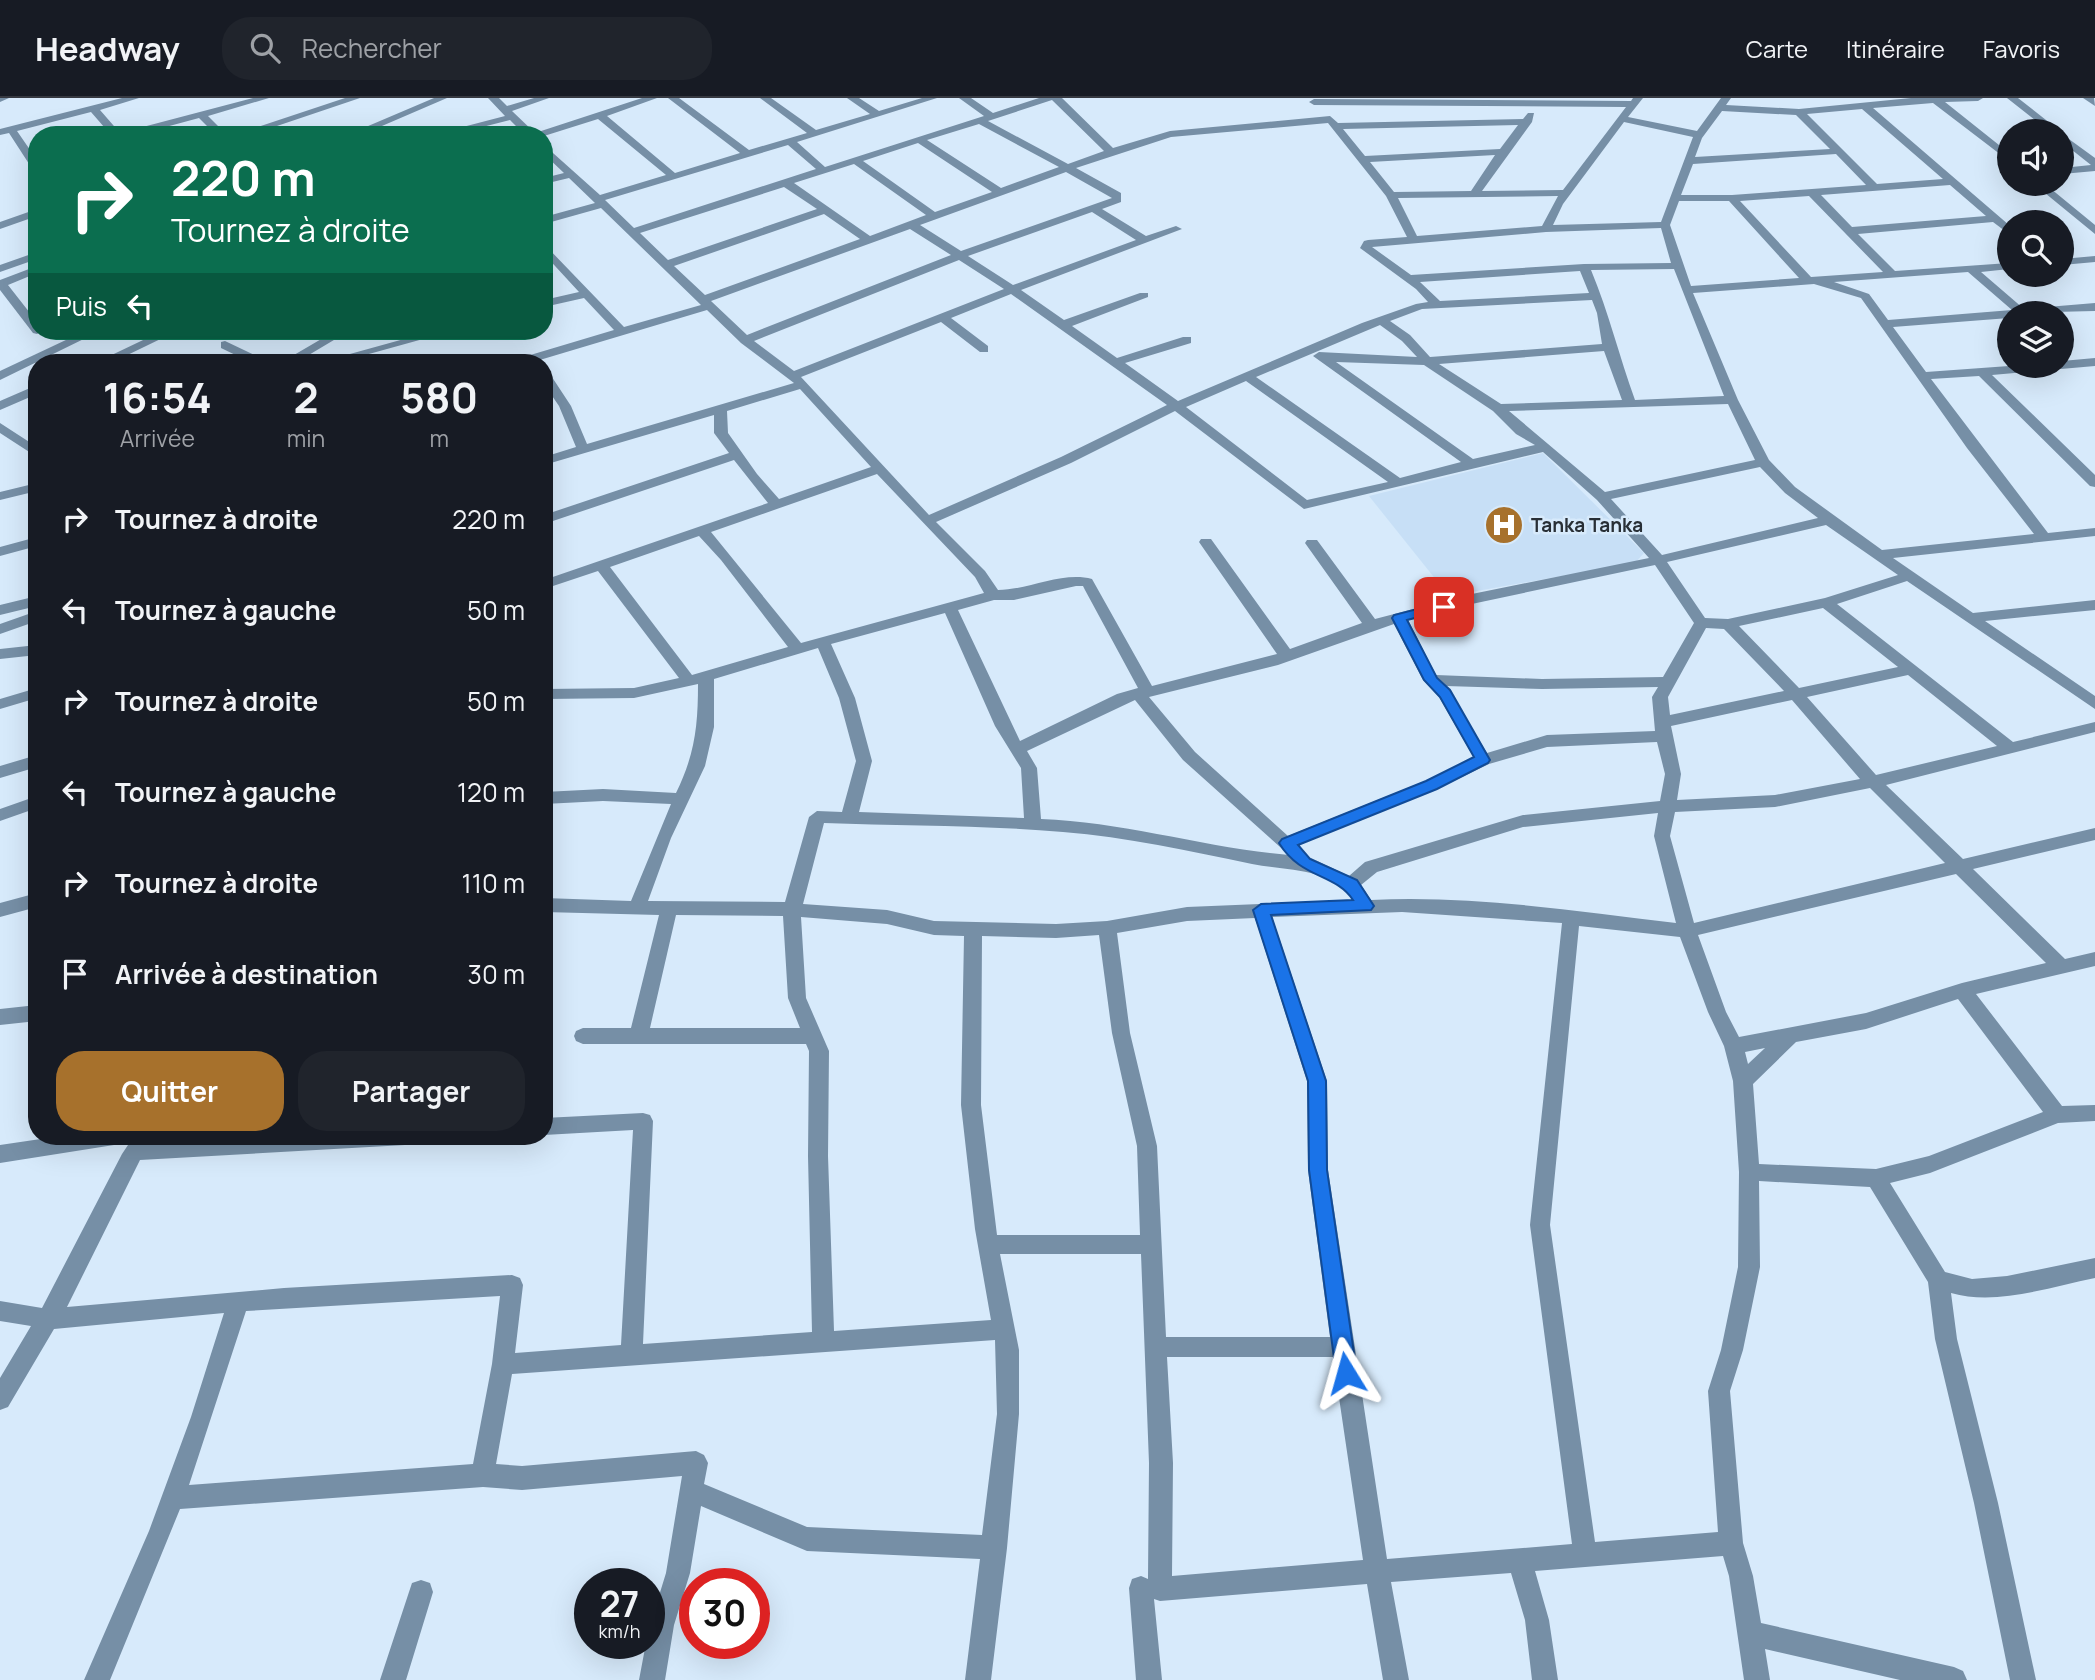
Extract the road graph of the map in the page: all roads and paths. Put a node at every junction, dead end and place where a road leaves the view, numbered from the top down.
1 (134, 98) edge
2 (264, 98) edge
3 (355, 98) edge
4 (442, 98) edge
5 (493, 98) edge
6 (544, 98) edge
7 (652, 98) edge
8 (673, 98) edge
9 (765, 98) edge
10 (852, 98) edge
11 (932, 98) edge
12 (964, 98) edge
13 (1049, 98) edge
14 (1056, 98) edge
15 (1978, 98) edge
16 (2012, 98) edge
17 (2088, 98) edge
18 (1313, 100) edge
19 (1493, 100) edge
20 (1909, 100) edge
21 (1636, 101) edge
22 (1937, 101) junction
23 (1723, 103) edge
24 (2095, 103) edge
25 (1538, 104) junction
26 (1864, 106) junction
27 (93, 108) junction
28 (1799, 112) junction
29 (509, 114) junction
30 (201, 115) junction
31 (600, 115) junction
32 (878, 115) junction
33 (986, 118) junction
34 (1622, 119) junction
35 (2039, 119) edge
36 (1527, 122) junction
37 (380, 123) junction
38 (1333, 123) junction
39 (109, 126) edge
40 (158, 126) edge
41 (213, 126) edge
42 (267, 126) edge
43 (373, 126) edge
44 (383, 126) edge
45 (468, 126) edge
46 (522, 126) edge
47 (12, 129) junction
48 (553, 130) edge
49 (0, 132) edge
50 (816, 135) junction
51 (1700, 135) junction
52 (920, 140) junction
53 (791, 142) junction
54 (2074, 147) edge
55 (1997, 148) edge
56 (1111, 152) junction
57 (1503, 152) junction
58 (1839, 152) junction
59 (28, 154) edge
60 (747, 154) junction
61 (553, 157) edge
62 (1362, 159) junction
63 (856, 161) junction
64 (1688, 161) junction
65 (2095, 166) edge
66 (1066, 169) junction
67 (2074, 169) edge
68 (824, 171) junction
69 (571, 174) junction
70 (673, 176) junction
71 (553, 179) edge
72 (1950, 182) junction
73 (786, 183) junction
74 (1875, 188) junction
75 (1812, 192) junction
76 (1001, 193) junction
77 (1565, 193) junction
78 (1391, 195) junction
79 (2053, 196) edge
80 (1473, 197) junction
81 (1673, 198) junction
82 (1732, 198) junction
83 (600, 202) junction
84 (1093, 208) junction
85 (825, 210) junction
86 (28, 215) edge
87 (553, 217) edge
88 (935, 217) junction
89 (1994, 219) junction
90 (1997, 221) edge
91 (912, 225) junction
92 (1665, 225) junction
93 (0, 226) edge
94 (1175, 229) dead end
95 (1546, 229) junction
96 (2095, 231) edge
97 (632, 232) junction
98 (1850, 232) junction
99 (1413, 238) junction
100 (869, 240) junction
101 (1144, 240) junction
102 (958, 256) junction
103 (28, 258) edge
104 (2095, 259) edge
105 (2074, 261) edge
106 (553, 262) edge
107 (666, 265) junction
108 (1676, 266) junction
109 (1584, 267) junction
110 (1997, 267) edge
111 (0, 269) edge
112 (1971, 269) junction
113 (28, 273) edge
114 (1892, 275) junction
115 (1853, 278) junction
116 (1409, 279) junction
117 (1812, 281) junction
118 (1, 284) edge
119 (1012, 289) junction
120 (1686, 290) junction
121 (587, 294) junction
122 (1144, 295) dead end
123 (1595, 296) junction
124 (1865, 296) junction
125 (2008, 301) edge
126 (553, 302) edge
127 (706, 303) junction
128 (1437, 305) junction
129 (2094, 308) edge
130 (2074, 309) edge
131 (1997, 315) edge
132 (28, 318) edge
133 (944, 318) junction
134 (1382, 321) junction
135 (1886, 324) junction
136 (1063, 325) junction
137 (622, 332) junction
138 (78, 340) edge
139 (155, 340) edge
140 (328, 340) edge
141 (411, 340) edge
142 (1187, 340) dead end
143 (745, 341) junction
144 (225, 345) dead end
145 (317, 347) junction
146 (1609, 347) junction
147 (984, 349) dead end
148 (1310, 350) junction
149 (53, 354) edge
150 (131, 354) edge
151 (243, 354) edge
152 (303, 354) edge
153 (322, 354) edge
154 (358, 354) edge
155 (551, 354) edge
156 (1322, 358) junction
157 (1427, 361) junction
158 (1116, 362) junction
159 (2095, 362) edge
160 (28, 363) edge
161 (2081, 363) junction
162 (2074, 364) edge
163 (4, 371) edge
164 (1997, 371) edge
165 (1982, 372) junction
166 (1247, 376) junction
167 (1924, 376) junction
168 (2095, 377) edge
169 (797, 380) junction
170 (553, 388) edge
171 (28, 396) edge
172 (1732, 400) junction
173 (1629, 401) junction
174 (0, 406) edge
175 (1177, 406) junction
176 (720, 407) junction
177 (1498, 408) junction
178 (0, 427) edge
179 (28, 447) edge
180 (1546, 447) junction
181 (583, 449) junction
182 (736, 455) junction
183 (553, 458) edge
184 (1763, 462) junction
185 (1471, 463) junction
186 (879, 469) junction
187 (2095, 483) edge
188 (1398, 484) junction
189 (28, 489) edge
190 (0, 496) edge
191 (1602, 497) junction
192 (778, 506) junction
193 (553, 517) edge
194 (1829, 520) junction
195 (927, 521) junction
196 (702, 531) junction
197 (2095, 532) edge
198 (2044, 537) junction
199 (1206, 542) dead end
200 (1312, 543) dead end
201 (28, 544) edge
202 (0, 552) edge
203 (1878, 555) junction
204 (1657, 558) junction
205 (601, 565) junction
206 (1908, 576) junction
207 (553, 582) edge
208 (992, 596) junction
209 (28, 603) edge
210 (1826, 603) junction
211 (2095, 605) edge
212 (950, 608) junction
213 (0, 610) edge
214 (1399, 618) junction
215 (1968, 618) junction
216 (28, 619) edge
217 (1701, 623) junction
218 (1728, 624) junction
219 (1371, 625) junction
220 (0, 629) edge
221 (823, 643) junction
222 (28, 651) edge
223 (799, 651) junction
224 (0, 654) edge
225 (1286, 655) junction
226 (1909, 670) junction
227 (697, 679) junction
228 (1431, 680) junction
229 (1667, 682) junction
230 (2095, 686) edge
231 (2070, 688) junction
232 (1142, 692) junction
233 (1794, 693) junction
234 (553, 694) edge
235 (28, 696) edge
236 (0, 704) edge
237 (2095, 704) edge
238 (2095, 727) edge
239 (1663, 729) junction
240 (2008, 747) junction
241 (1019, 748) junction
242 (1483, 760) junction
243 (28, 764) edge
244 (0, 772) edge
245 (1874, 782) junction
246 (553, 798) edge
247 (682, 799) junction
248 (28, 805) edge
249 (1667, 806) junction
250 (0, 815) edge
251 (849, 817) junction
252 (1033, 825) junction
253 (2095, 834) edge
254 (1287, 843) junction
255 (1305, 863) junction
256 (1958, 868) junction
257 (1351, 884) junction
258 (28, 902) edge
259 (553, 905) edge
260 (1366, 906) junction
261 (637, 908) junction
262 (669, 908) junction
263 (0, 910) edge
264 (792, 910) junction
265 (1261, 910) junction
266 (1571, 918) junction
267 (973, 928) junction
268 (1107, 928) junction
269 (1687, 931) junction
270 (2095, 959) edge
271 (2062, 967) junction
272 (1962, 990) junction
273 (28, 1014) edge
274 (0, 1017) edge
275 (1791, 1035) junction
276 (639, 1036) junction
277 (812, 1036) junction
278 (583, 1037) dead end
279 (1734, 1046) junction
280 (1743, 1081) junction
281 (2095, 1112) edge
282 (2057, 1115) junction
283 (553, 1126) edge
284 (57, 1145) edge
285 (138, 1145) edge
286 (0, 1154) edge
287 (1749, 1172) junction
288 (1875, 1178) junction
289 (1153, 1244) junction
290 (988, 1245) junction
291 (2095, 1268) edge
292 (1938, 1280) junction
293 (238, 1302) junction
294 (0, 1311) edge
295 (47, 1319) junction
296 (1004, 1329) junction
297 (823, 1341) junction
298 (1157, 1347) junction
299 (1343, 1348) junction
300 (631, 1354) junction
301 (502, 1364) junction
302 (0, 1399) edge
303 (483, 1475) junction
304 (691, 1490) junction
305 (173, 1498) junction
306 (1731, 1543) junction
307 (995, 1548) junction
308 (1586, 1553) junction
309 (1519, 1559) junction
310 (1378, 1571) junction
311 (1141, 1588) dead end
312 (421, 1592) dead end
313 (1751, 1633) junction
314 (97, 1680) edge
315 (393, 1680) edge
316 (652, 1680) edge
317 (978, 1680) edge
318 (1149, 1680) edge
319 (1396, 1680) edge
320 (1545, 1680) edge
321 (1757, 1680) edge
322 (1954, 1680) edge
323 (2022, 1680) edge

1 - 27 street
2 - 30 street
3 - 42 street
4 - 37 street
5 - 29 street
6 - 29 street
7 - 31 street
8 - 60 street
9 - 50 street
10 - 32 street
11 - 32 street
12 - 33 street
13 - 33 street
14 - 56 street
15 - 22 street
16 - 35 street
17 - 24 street
18 - 19 street
18 - 38 street
19 - 25 street
20 - 22 street
20 - 26 street
21 - 25 street
21 - 34 street
22 - 55 street
23 - 28 street
23 - 51 street
25 - 36 street
26 - 28 street
26 - 72 street
27 - 39 street
27 - 47 street
28 - 58 street
29 - 45 street
29 - 46 street
30 - 40 street
30 - 41 street
31 - 48 street
31 - 70 street
32 - 50 street
33 - 52 street
33 - 66 street
34 - 51 street
34 - 77 street
36 - 38 street
36 - 57 street
37 - 43 street
37 - 44 street
38 - 56 street
38 - 62 street
47 - 49 street
47 - 59 street
50 - 53 street
51 - 64 street
52 - 63 street
52 - 76 street
53 - 60 street
53 - 68 street
54 - 65 street
56 - 66 street
57 - 62 street
57 - 80 street
58 - 64 street
58 - 74 street
60 - 70 street
61 - 69 street
62 - 78 street
63 - 68 street
63 - 88 street
64 - 81 street
65 - 67 street
66 - 76 street
66 - 84 street
68 - 73 street
69 - 71 street
69 - 83 street
70 - 83 street
72 - 74 street
72 - 89 street
73 - 85 street
73 - 97 street
74 - 75 street
75 - 82 street
75 - 98 street
76 - 88 street
77 - 80 street
77 - 95 street
78 - 80 street
78 - 99 street
79 - 96 street
81 - 82 street
81 - 92 street
82 - 117 street
83 - 87 street
83 - 97 street
84 - 101 street
84 - 102 street
85 - 100 street
85 - 107 street
86 - 93 street
88 - 91 street
89 - 90 street
89 - 98 street
91 - 100 street
91 - 102 street
92 - 95 street
92 - 108 street
94 - 101 street
95 - 99 street
97 - 107 street
98 - 114 street
99 - 116 street
100 - 127 street
101 - 119 street
102 - 119 street
102 - 143 street
103 - 111 street
104 - 105 street
106 - 121 street
107 - 127 street
108 - 109 street
108 - 120 street
109 - 116 street
109 - 123 street
110 - 112 street
112 - 114 street
112 - 125 street
113 - 118 street
114 - 115 street
115 - 117 street
115 - 124 street
116 - 128 street
117 - 120 street
117 - 124 street
118 - 132 street
119 - 133 street
119 - 136 street
120 - 172 street
121 - 126 street
121 - 137 street
122 - 136 street
123 - 128 street
123 - 146 street
124 - 135 street
127 - 137 street
127 - 143 street
128 - 134 street
129 - 130 street
131 - 135 street
133 - 147 street
133 - 169 street
134 - 148 street
134 - 157 street
135 - 167 street
136 - 158 street
137 - 155 street
138 - 149 street
139 - 150 street
140 - 145 street
141 - 154 street
142 - 158 street
143 - 169 street
144 - 151 street
145 - 152 street
145 - 153 street
146 - 157 street
146 - 173 street
148 - 156 street
148 - 166 street
156 - 157 street
156 - 185 street
157 - 177 street
158 - 175 street
159 - 161 street
160 - 163 street
161 - 162 street
161 - 168 street
164 - 165 street
165 - 167 street
165 - 187 street
166 - 175 street
166 - 188 street
167 - 198 street
169 - 176 street
169 - 186 street
170 - 181 street
171 - 174 street
172 - 173 street
172 - 184 street
173 - 177 street
175 - 188 street
175 - 195 street
176 - 181 street
176 - 182 street
177 - 180 street
178 - 179 street
180 - 185 street
180 - 191 street
181 - 183 street
182 - 192 street
182 - 193 street
184 - 191 street
184 - 194 street
185 - 188 street
186 - 192 street
186 - 195 street
189 - 190 street
191 - 204 street
192 - 196 street
194 - 203 street
194 - 204 street
195 - 208 street
196 - 205 street
196 - 223 street
197 - 198 street
198 - 203 street
199 - 225 street
200 - 219 street
201 - 202 street
203 - 206 street
204 - 214 street
204 - 217 street
205 - 207 street
205 - 227 street
206 - 210 street
206 - 215 street
208 - 212 street
208 - 232 street
209 - 213 street
210 - 218 street
210 - 226 street
211 - 215 street
212 - 221 street
212 - 241 street
214 - 219 street
214 - 228 street
215 - 231 street
216 - 220 street
217 - 218 street
217 - 229 street
218 - 233 street
219 - 225 street
221 - 223 street
221 - 251 street
222 - 224 street
223 - 227 street
225 - 232 street
226 - 233 street
226 - 240 street
227 - 234 street
227 - 247 street
228 - 229 street
228 - 242 street
229 - 239 street
230 - 231 street
231 - 237 street
232 - 241 street
232 - 254 street
233 - 239 street
233 - 245 street
235 - 236 street
238 - 240 street
239 - 242 street
239 - 249 street
240 - 245 street
241 - 252 street
242 - 254 street
243 - 244 street
245 - 249 street
245 - 256 street
246 - 247 street
247 - 261 street
248 - 250 street
249 - 257 street
249 - 269 street
251 - 252 street
251 - 264 street
252 - 255 street
253 - 256 street
254 - 255 street
255 - 257 street
256 - 269 street
256 - 271 street
257 - 260 street
258 - 263 street
259 - 261 street
260 - 265 street
260 - 266 street
261 - 262 street
262 - 264 street
262 - 276 street
264 - 267 street
264 - 277 street
265 - 268 street
265 - 299 street
266 - 269 street
266 - 308 street
267 - 268 street
267 - 290 street
268 - 289 street
269 - 279 street
270 - 271 street
271 - 272 street
272 - 275 street
272 - 282 street
273 - 274 street
275 - 279 street
275 - 280 street
276 - 277 street
276 - 278 street
277 - 297 street
279 - 280 street
280 - 287 street
281 - 282 street
282 - 288 street
283 - 300 street
284 - 286 street
285 - 295 street
287 - 288 street
287 - 306 street
288 - 292 street
289 - 290 street
289 - 298 street
290 - 296 street
291 - 292 street
292 - 323 street
293 - 295 street
293 - 301 street
293 - 305 street
294 - 295 street
295 - 302 street
296 - 297 street
296 - 307 street
297 - 300 street
298 - 299 street
298 - 310 street
299 - 310 street
300 - 301 street
301 - 303 street
303 - 304 street
303 - 305 street
304 - 307 street
304 - 316 street
305 - 314 street
306 - 308 street
306 - 313 street
307 - 317 street
308 - 309 street
309 - 310 street
309 - 320 street
310 - 319 street
311 - 318 street
312 - 315 street
313 - 321 street
313 - 322 street

